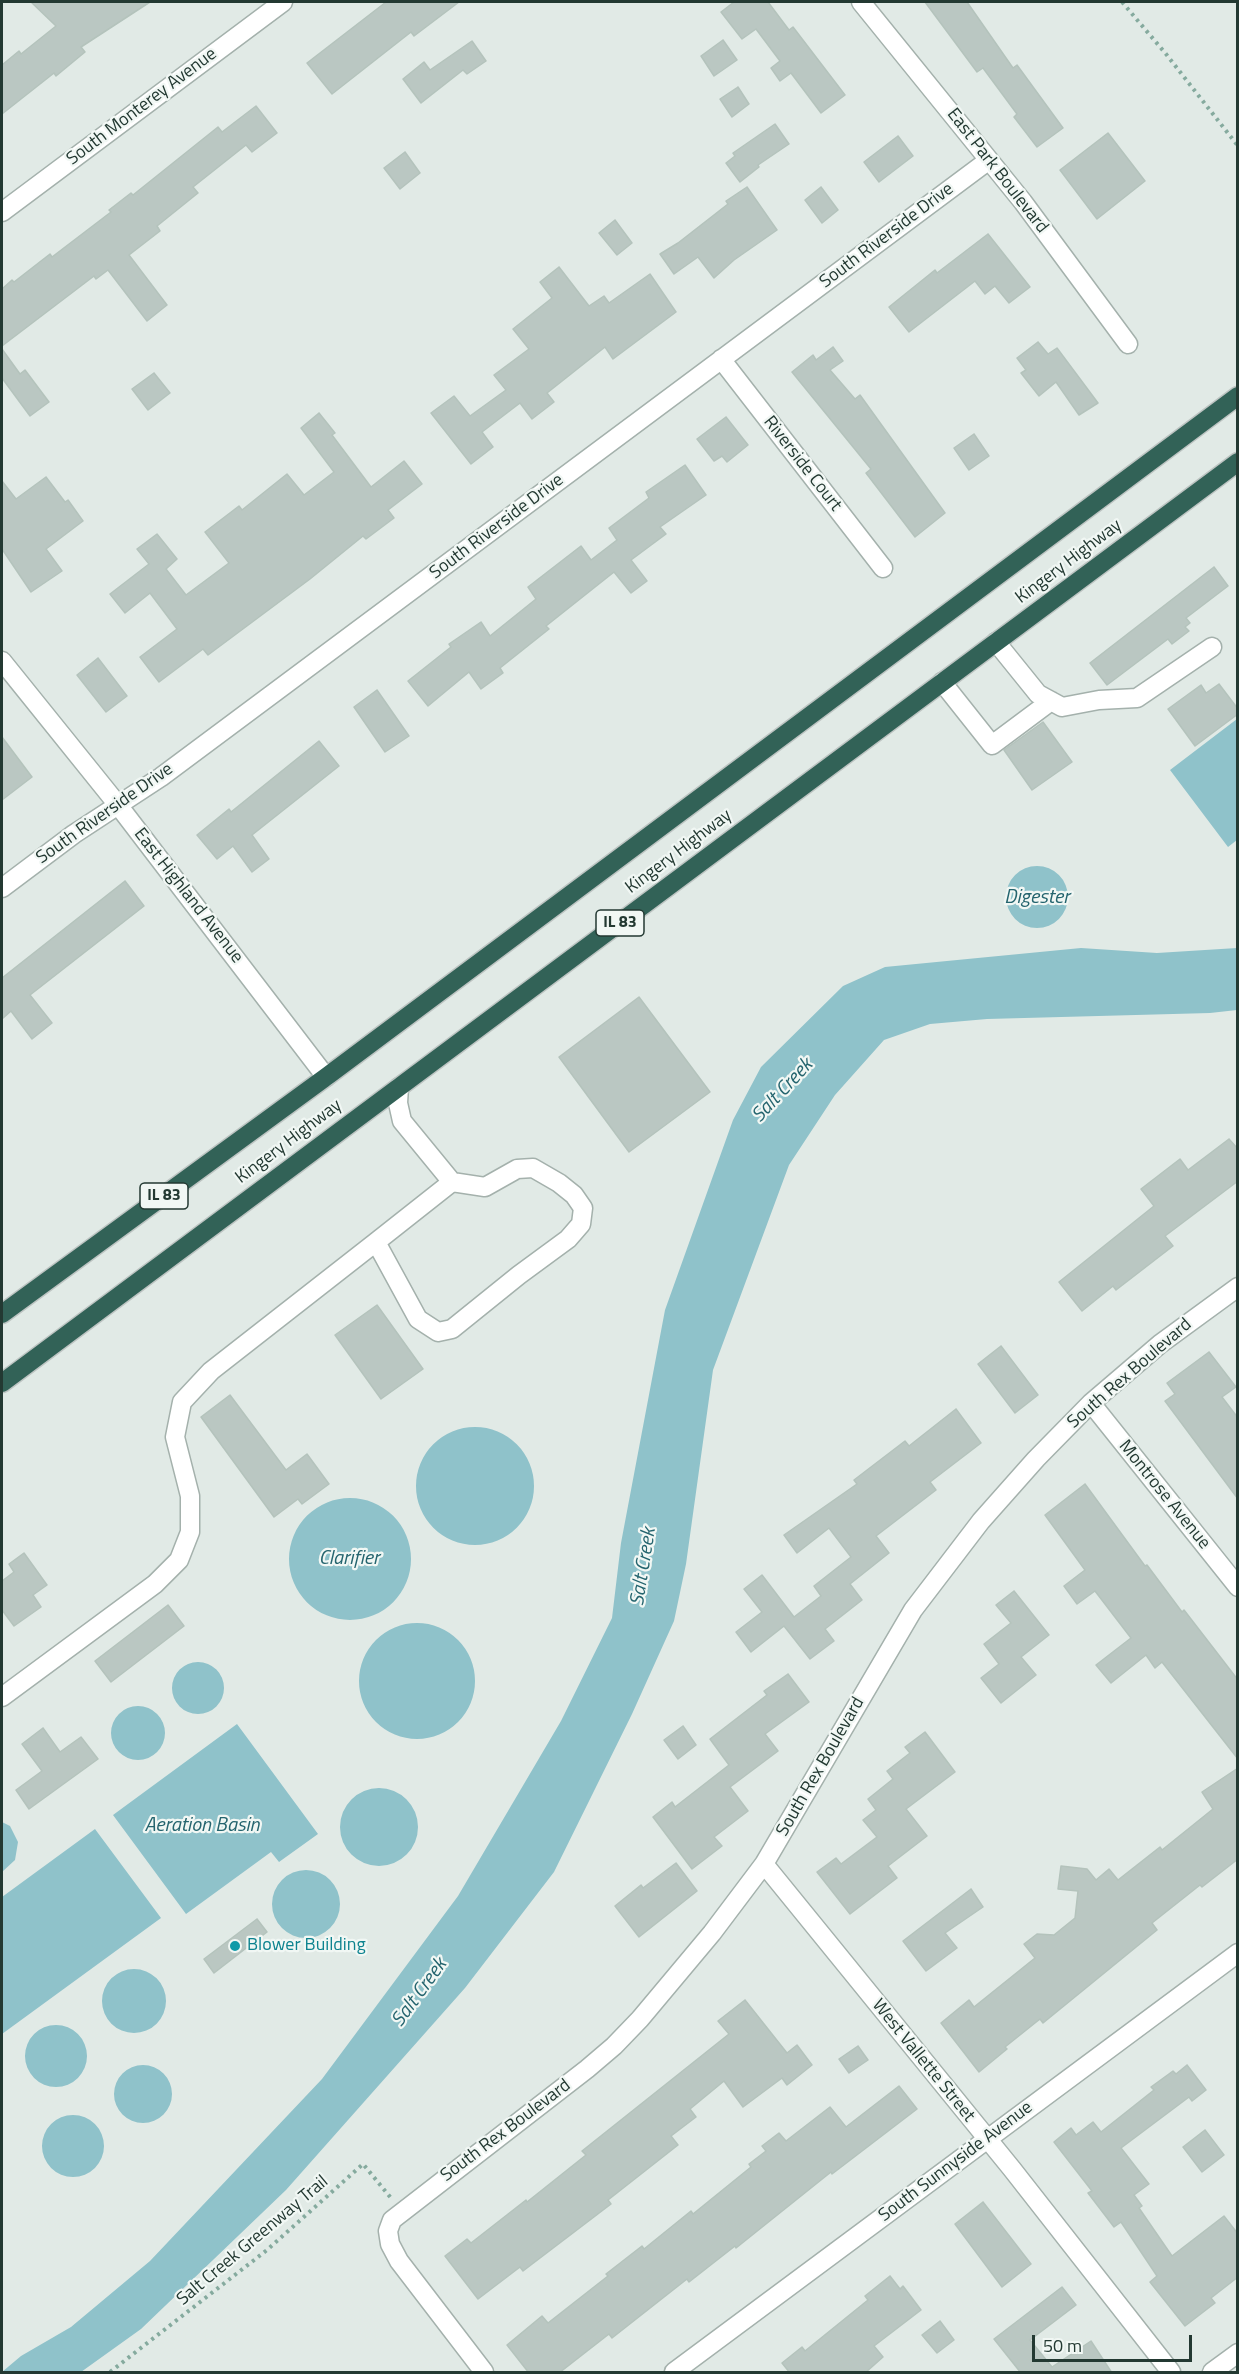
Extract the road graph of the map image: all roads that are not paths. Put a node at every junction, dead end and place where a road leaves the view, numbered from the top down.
1 (284, 2) edge
2 (861, 2) edge
3 (989, 160) junction
4 (2, 212) edge
5 (1128, 344) dead end
6 (721, 359) junction
7 (1238, 396) edge
8 (1238, 462) edge
9 (883, 568) dead end
10 (996, 642) junction
11 (1212, 646) dead end
12 (2, 661) edge
13 (942, 682) junction
14 (1051, 701) junction
15 (118, 805) junction
16 (2, 888) edge
17 (326, 1077) junction
18 (399, 1087) junction
19 (452, 1182) junction
20 (376, 1242) junction
21 (1238, 1287) edge
22 (2, 1314) edge
23 (2, 1383) edge
24 (1091, 1403) junction
25 (1238, 1587) edge
26 (2, 1697) edge
27 (764, 1864) junction
28 (1238, 1953) edge
29 (986, 2139) junction
30 (1238, 2353) edge
31 (484, 2373) edge
32 (674, 2373) edge
33 (1171, 2373) edge
34 (1212, 2373) edge

1 - 4 street, South Monterey Avenue
2 - 3 street, East Park Boulevard
3 - 5 street, East Park Boulevard
3 - 6 street, South Riverside Drive
6 - 9 street, Riverside Court
6 - 15 street, South Riverside Drive
7 - 17 highway, Kingery Highway / IL 83
8 - 10 highway, Kingery Highway / IL 83
10 - 13 highway, Kingery Highway / IL 83
10 - 14 street
11 - 14 street
12 - 15 street, East Highland Avenue
13 - 14 street
13 - 18 highway, Kingery Highway / IL 83
15 - 16 street, South Riverside Drive
15 - 17 street, East Highland Avenue
17 - 22 highway, Kingery Highway / IL 83
18 - 19 street
18 - 23 highway, Kingery Highway / IL 83
19 - 20 street
19 - 20 street
20 - 26 street
21 - 24 street, South Rex Boulevard
24 - 25 street, Montrose Avenue
24 - 27 street, South Rex Boulevard
27 - 29 street, West Vallette Street
27 - 31 street, South Rex Boulevard
28 - 29 street, South Sunnyside Avenue
29 - 32 street, South Sunnyside Avenue
29 - 33 street, West Vallette Street
30 - 34 street

